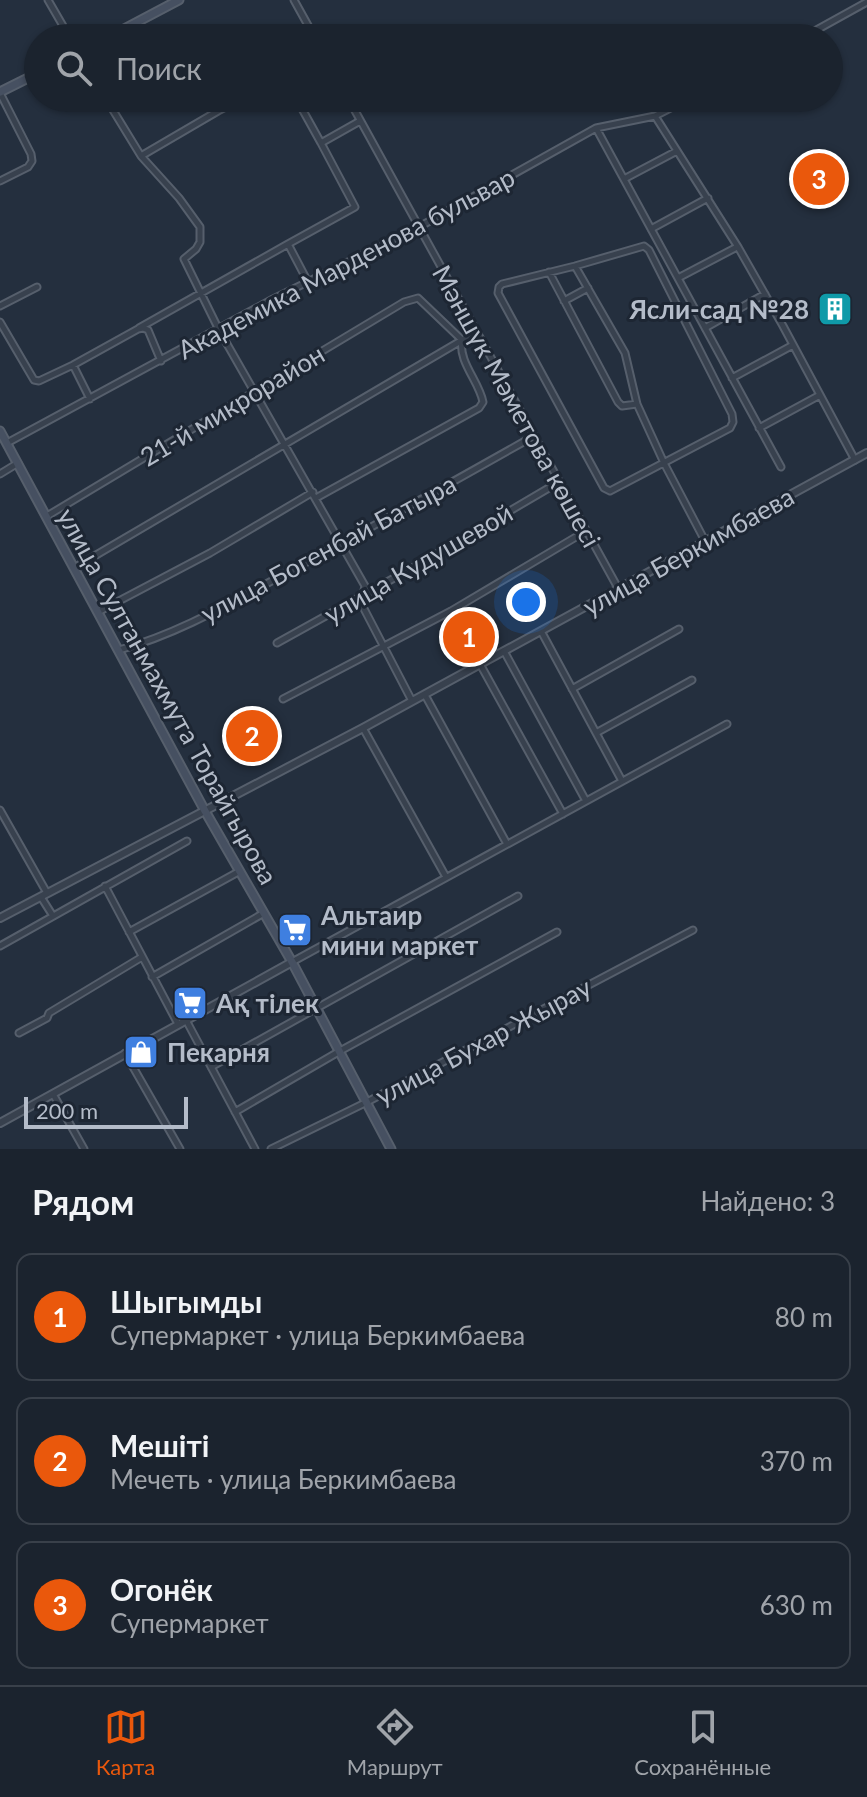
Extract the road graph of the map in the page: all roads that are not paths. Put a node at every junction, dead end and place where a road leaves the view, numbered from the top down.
1 (48, 0) edge
2 (179, 0) edge
3 (294, 0) edge
4 (867, 2) edge
5 (62, 24) edge
6 (134, 24) edge
7 (307, 24) edge
8 (827, 24) edge
9 (24, 80) edge
10 (0, 93) edge
11 (114, 112) edge
12 (216, 112) edge
13 (304, 112) edge
14 (355, 112) edge
15 (663, 112) edge
16 (655, 116) junction
17 (360, 121) junction
18 (596, 128) junction
19 (321, 143) junction
20 (677, 151) junction
21 (141, 156) junction
22 (624, 179) junction
23 (0, 181) edge
24 (708, 198) junction
25 (419, 227) junction
26 (651, 229) junction
27 (288, 244) junction
28 (738, 247) junction
29 (575, 266) junction
30 (549, 272) junction
31 (678, 278) junction
32 (308, 282) junction
33 (37, 287) dead end
34 (588, 288) junction
35 (202, 293) junction
36 (765, 294) junction
37 (564, 301) junction
38 (0, 306) edge
39 (0, 322) edge
40 (705, 328) junction
41 (138, 329) junction
42 (219, 330) junction
43 (476, 332) junction
44 (462, 340) junction
45 (793, 345) junction
46 (161, 361) junction
47 (73, 365) junction
48 (732, 378) junction
49 (255, 391) junction
50 (820, 395) junction
51 (90, 399) junction
52 (637, 404) junction
53 (759, 428) junction
54 (0, 431) edge
55 (534, 436) junction
56 (7, 443) junction
57 (285, 443) junction
58 (867, 453) edge
59 (855, 460) junction
60 (18, 463) junction
61 (664, 463) junction
62 (781, 467) dead end
63 (0, 474) edge
64 (559, 482) junction
65 (314, 495) junction
66 (47, 516) junction
67 (586, 531) junction
68 (705, 541) junction
69 (342, 544) junction
70 (74, 568) junction
71 (618, 588) junction
72 (362, 596) junction
73 (98, 612) junction
74 (679, 629) dead end
75 (541, 631) junction
76 (277, 643) dead end
77 (384, 646) junction
78 (119, 650) junction
79 (504, 651) junction
80 (480, 664) junction
81 (692, 680) dead end
82 (572, 689) junction
83 (425, 695) junction
84 (283, 699) dead end
85 (412, 701) junction
86 (727, 724) dead end
87 (363, 728) junction
88 (596, 733) junction
89 (622, 781) junction
90 (586, 801) junction
91 (0, 810) edge
92 (205, 811) junction
93 (563, 814) junction
94 (187, 841) dead end
95 (507, 844) junction
96 (240, 871) junction
97 (446, 877) junction
98 (105, 886) junction
99 (44, 895) junction
100 (518, 896) dead end
101 (264, 913) junction
102 (53, 916) junction
103 (0, 918) edge
104 (693, 930) dead end
105 (129, 932) junction
106 (557, 932) dead end
107 (0, 946) edge
108 (142, 957) junction
109 (292, 962) junction
110 (152, 977) junction
111 (318, 1009) junction
112 (186, 1020) junction
113 (178, 1024) junction
114 (19, 1033) dead end
115 (340, 1051) junction
116 (125, 1053) junction
117 (211, 1067) junction
118 (53, 1094) junction
119 (367, 1102) junction
120 (235, 1112) junction
121 (0, 1123) edge
122 (389, 1148) edge
123 (84, 1149) edge
124 (180, 1149) edge
125 (255, 1149) edge
126 (271, 1149) edge

1 - 5 street
2 - 6 main road
3 - 7 street
4 - 8 street
9 - 10 main road
10 - 23 street
11 - 21 street
12 - 21 street
13 - 19 street
14 - 17 street, Мәншүк Мәметова көшесі
15 - 16 street, Академика Марденова бульвар
16 - 18 street, Академика Марденова бульвар
16 - 20 street
17 - 19 street
17 - 25 street, Мәншүк Мәметова көшесі
18 - 22 street
18 - 25 street, Академика Марденова бульвар
19 - 27 street
20 - 22 street
20 - 24 street
21 - 35 street
22 - 26 street
24 - 26 street
24 - 28 street
25 - 32 street, Академика Марденова бульвар
25 - 43 street, Мәншүк Мәметова көшесі
26 - 31 street
27 - 32 street
27 - 35 street
28 - 31 street
28 - 36 street
29 - 30 street
29 - 34 street
29 - 61 street
30 - 37 street
30 - 61 street
31 - 40 street
32 - 42 street, Академика Марденова бульвар
33 - 38 street
34 - 37 street
34 - 52 street
35 - 41 street
35 - 42 street
36 - 40 street
36 - 45 street
37 - 52 street
39 - 47 street
40 - 48 street
41 - 46 street
41 - 47 street
42 - 46 street, Академика Марденова бульвар
42 - 49 street
43 - 44 street
43 - 55 street, Мәншүк Мәметова көшесі
44 - 49 street, 21-й микрорайон
44 - 57 street
44 - 65 street, улица Богенбай Батыра
45 - 48 street
45 - 50 street
46 - 51 street, Академика Марденова бульвар
47 - 51 street
48 - 53 street
49 - 57 street
49 - 66 street, 21-й микрорайон
50 - 53 street
50 - 59 street
51 - 56 street, Академика Марденова бульвар
52 - 61 street
53 - 62 street
54 - 56 main road, улица Султанмахмута Торайгырова
55 - 64 street, Мәншүк Мәметова көшесі
55 - 69 street, улица Богенбай Батыра
56 - 60 main road, улица Султанмахмута Торайгырова
57 - 65 street
57 - 70 street
58 - 59 street, улица Беркимбаева
59 - 68 street, улица Беркимбаева
60 - 63 street
60 - 66 main road, улица Султанмахмута Торайгырова
61 - 68 street
64 - 67 street, Мәншүк Мәметова көшесі
64 - 72 street, улица Кудушевой
65 - 69 street
65 - 73 street, улица Богенбай Батыра
66 - 70 main road, улица Султанмахмута Торайгырова
67 - 71 street, Мәншүк Мәметова көшесі
67 - 77 street
68 - 71 street, улица Беркимбаева
69 - 72 street
69 - 78 street, улица Богенбай Батыра
70 - 73 main road, улица Султанмахмута Торайгырова
71 - 75 street, улица Беркимбаева
72 - 76 street, улица Кудушевой
72 - 77 street
73 - 78 main road, улица Султанмахмута Торайгырова
74 - 82 street
75 - 79 street, улица Беркимбаева
75 - 82 street
77 - 84 street
77 - 85 street
78 - 92 main road, улица Султанмахмута Торайгырова
79 - 80 street, улица Беркимбаева
79 - 90 street
80 - 83 street, улица Беркимбаева
80 - 93 street
81 - 88 street
82 - 88 street
83 - 85 street, улица Беркимбаева
83 - 95 street
85 - 87 street, улица Беркимбаева
86 - 89 street
87 - 92 street, улица Беркимбаева
87 - 97 street
88 - 89 street
89 - 90 street
90 - 93 street
91 - 99 street
92 - 96 main road, улица Султанмахмута Торайгырова
92 - 99 street, улица Беркимбаева
93 - 95 street
94 - 98 street
95 - 97 street
96 - 101 main road, улица Султанмахмута Торайгырова
96 - 105 street
97 - 109 street
98 - 102 street
98 - 105 street
99 - 102 street
99 - 103 street, улица Беркимбаева
100 - 111 street
101 - 109 main road, улица Султанмахмута Торайгырова
101 - 110 street
102 - 107 street
104 - 119 street, улица Бухар Жырау
105 - 108 street
106 - 115 street
108 - 110 street
108 - 114 street
109 - 111 main road, улица Султанмахмута Торайгырова
109 - 112 street
110 - 113 street
111 - 115 main road, улица Султанмахмута Торайгырова
111 - 117 street
112 - 113 street
112 - 117 street
113 - 116 street
115 - 119 main road, улица Султанмахмута Торайгырова
115 - 120 street
116 - 118 street
116 - 124 street
117 - 120 street
118 - 121 street
118 - 123 street
119 - 122 main road, улица Султанмахмута Торайгырова
119 - 126 street, улица Бухар Жырау
120 - 125 street

